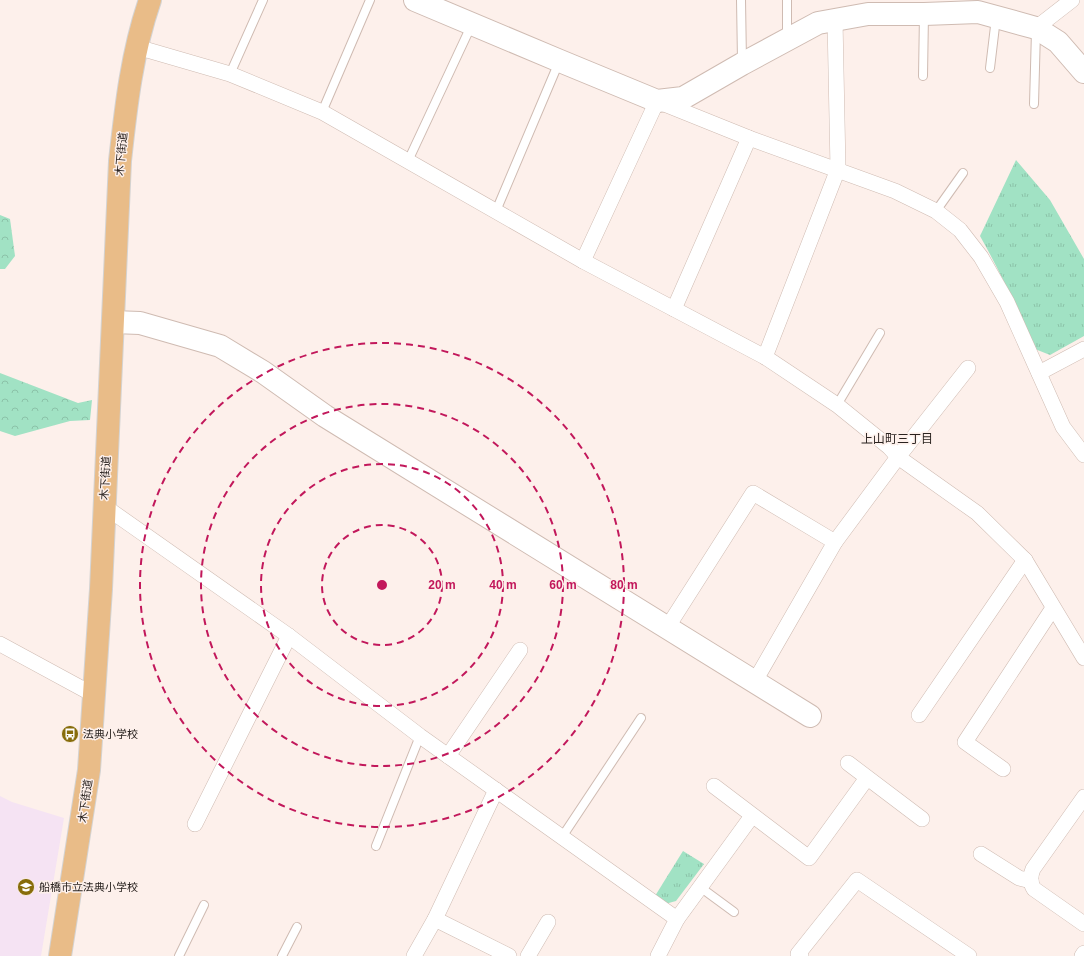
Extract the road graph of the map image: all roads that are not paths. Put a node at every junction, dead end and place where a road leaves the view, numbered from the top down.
1 (150, 0) edge
2 (263, 0) edge
3 (370, 0) edge
4 (415, 0) edge
5 (741, 0) edge
6 (787, 0) edge
7 (983, 0) edge
8 (1072, 0) edge
9 (924, 14) junction
10 (996, 18) junction
11 (835, 20) junction
12 (472, 24) junction
13 (1036, 28) junction
14 (788, 39) junction
15 (137, 47) junction
16 (560, 61) junction
17 (742, 64) junction
18 (990, 68) dead end
19 (1084, 72) edge
20 (230, 74) junction
21 (923, 76) dead end
22 (657, 101) junction
23 (1034, 104) dead end
24 (322, 112) junction
25 (749, 138) junction
26 (408, 160) junction
27 (838, 169) junction
28 (963, 173) dead end
29 (496, 211) junction
30 (936, 211) junction
31 (583, 260) junction
32 (674, 310) junction
33 (113, 322) junction
34 (880, 333) dead end
35 (1084, 349) edge
36 (765, 358) junction
37 (968, 368) dead end
38 (1039, 373) junction
39 (837, 405) junction
40 (1084, 455) edge
41 (898, 457) junction
42 (104, 506) junction
43 (835, 542) junction
44 (1024, 560) junction
45 (1053, 608) junction
46 (667, 628) junction
47 (289, 636) junction
48 (0, 644) edge
49 (520, 650) dead end
50 (1084, 658) edge
51 (754, 681) junction
52 (94, 695) junction
53 (920, 715) dead end
54 (810, 716) dead end
55 (641, 718) dead end
56 (420, 736) junction
57 (448, 756) junction
58 (848, 763) dead end
59 (1002, 769) dead end
60 (867, 778) junction
61 (714, 786) dead end
62 (496, 790) junction
63 (1084, 797) edge
64 (752, 816) junction
65 (922, 819) dead end
66 (195, 824) dead end
67 (562, 837) junction
68 (376, 846) dead end
69 (981, 854) dead end
70 (1031, 881) junction
71 (700, 887) junction
72 (204, 905) dead end
73 (734, 912) dead end
74 (435, 919) junction
75 (677, 919) junction
76 (548, 922) dead end
77 (1084, 924) edge
78 (297, 927) dead end
79 (951, 951) edge
80 (1084, 953) edge
81 (60, 956) edge
82 (179, 956) edge
83 (282, 956) edge
84 (414, 956) edge
85 (509, 956) edge
86 (528, 956) edge
87 (658, 956) edge
88 (801, 956) edge
89 (969, 956) edge
90 (1082, 956) edge

1 - 15 main road, 木下街道
2 - 20 lane
3 - 24 lane
4 - 12 street
5 - 17 lane
6 - 14 lane
7 - 10 street
8 - 13 street
9 - 10 street
9 - 11 street
9 - 21 lane
10 - 13 street
10 - 18 lane
11 - 14 street
11 - 27 street
12 - 16 street
12 - 26 lane
13 - 19 street
13 - 23 lane
14 - 17 street
15 - 20 street
15 - 33 main road, 木下街道
16 - 22 street
16 - 29 lane
17 - 22 street
20 - 24 street
22 - 25 street
22 - 31 street
24 - 26 street
25 - 27 street
25 - 32 street
26 - 29 street
27 - 30 street
27 - 36 street
28 - 30 lane
29 - 31 street
30 - 38 street
31 - 32 street
32 - 36 street
33 - 42 main road, 木下街道
33 - 46 street
34 - 39 lane
35 - 38 street
36 - 39 street
37 - 41 street
38 - 40 street
39 - 41 street
41 - 43 street
41 - 44 street
42 - 47 street
42 - 52 main road, 木下街道
43 - 46 street
43 - 51 street
44 - 45 street
44 - 53 street
45 - 50 street
45 - 59 street
46 - 51 street
47 - 56 street
47 - 66 street
48 - 52 street
49 - 57 street
51 - 54 street
52 - 81 main road, 木下街道
55 - 67 lane
56 - 57 street
56 - 68 lane
57 - 62 street
58 - 60 street
60 - 64 street
60 - 65 street
61 - 64 street
62 - 67 street
62 - 74 street
63 - 70 street
64 - 71 street
67 - 75 street
69 - 70 street
70 - 77 street
71 - 73 lane
71 - 75 street
72 - 82 lane
74 - 84 street
74 - 85 street
75 - 87 street
76 - 86 street
78 - 83 lane
79 - 88 street
79 - 89 street
80 - 90 street

